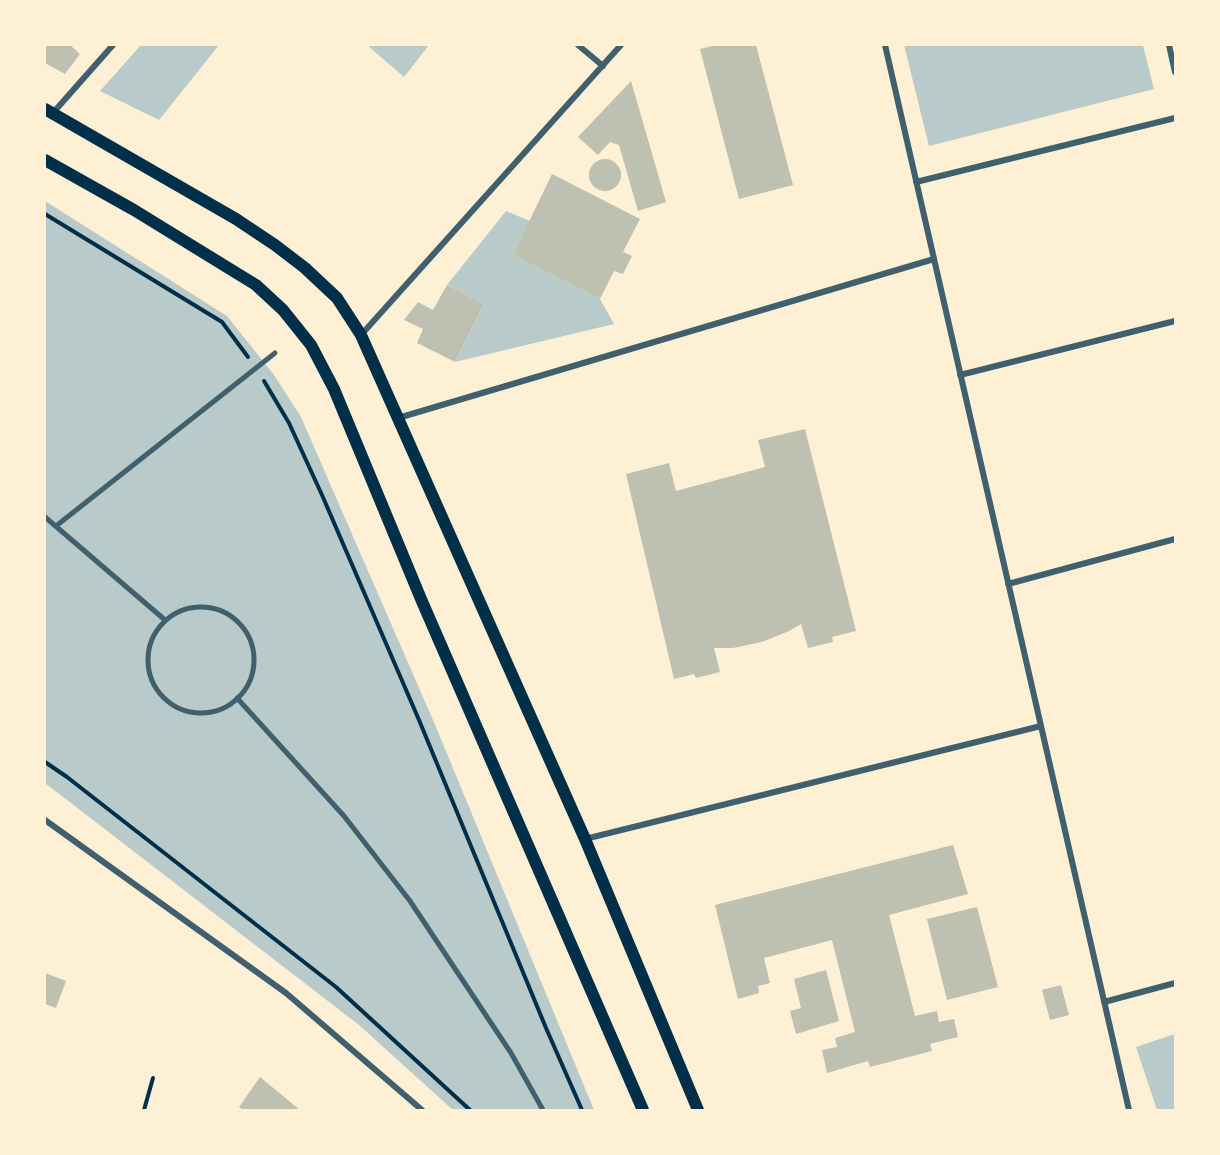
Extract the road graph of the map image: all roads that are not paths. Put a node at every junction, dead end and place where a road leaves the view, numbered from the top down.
1 (113, 45) edge
2 (578, 45) edge
3 (621, 45) edge
4 (885, 45) edge
5 (1169, 45) edge
6 (603, 66) junction
7 (1175, 72) edge
8 (49, 112) edge
9 (1175, 118) edge
10 (45, 160) edge
11 (916, 182) junction
12 (934, 259) junction
13 (1175, 321) edge
14 (361, 335) junction
15 (275, 353) dead end
16 (960, 375) junction
17 (397, 418) junction
18 (45, 517) edge
19 (56, 526) junction
20 (1175, 539) edge
21 (1008, 584) junction
22 (165, 620) junction
23 (237, 698) junction
24 (1041, 726) junction
25 (45, 820) edge
26 (585, 839) junction
27 (1175, 983) edge
28 (1104, 1002) junction
29 (422, 1110) edge
30 (543, 1110) edge
31 (643, 1110) edge
32 (698, 1110) edge
33 (1129, 1110) edge

1 - 8 street
2 - 6 street
3 - 6 street
4 - 11 street
5 - 7 street
6 - 14 street
8 - 14 main road
9 - 11 street
10 - 31 main road
11 - 12 street
12 - 16 street
12 - 17 street
13 - 16 street
14 - 17 main road
15 - 19 street
16 - 21 street
17 - 26 main road
18 - 19 street
19 - 22 street
20 - 21 street
21 - 24 street
22 - 23 street
22 - 23 street
23 - 30 street
24 - 26 street
24 - 28 street
25 - 29 street
26 - 32 main road
27 - 28 street
28 - 33 street

